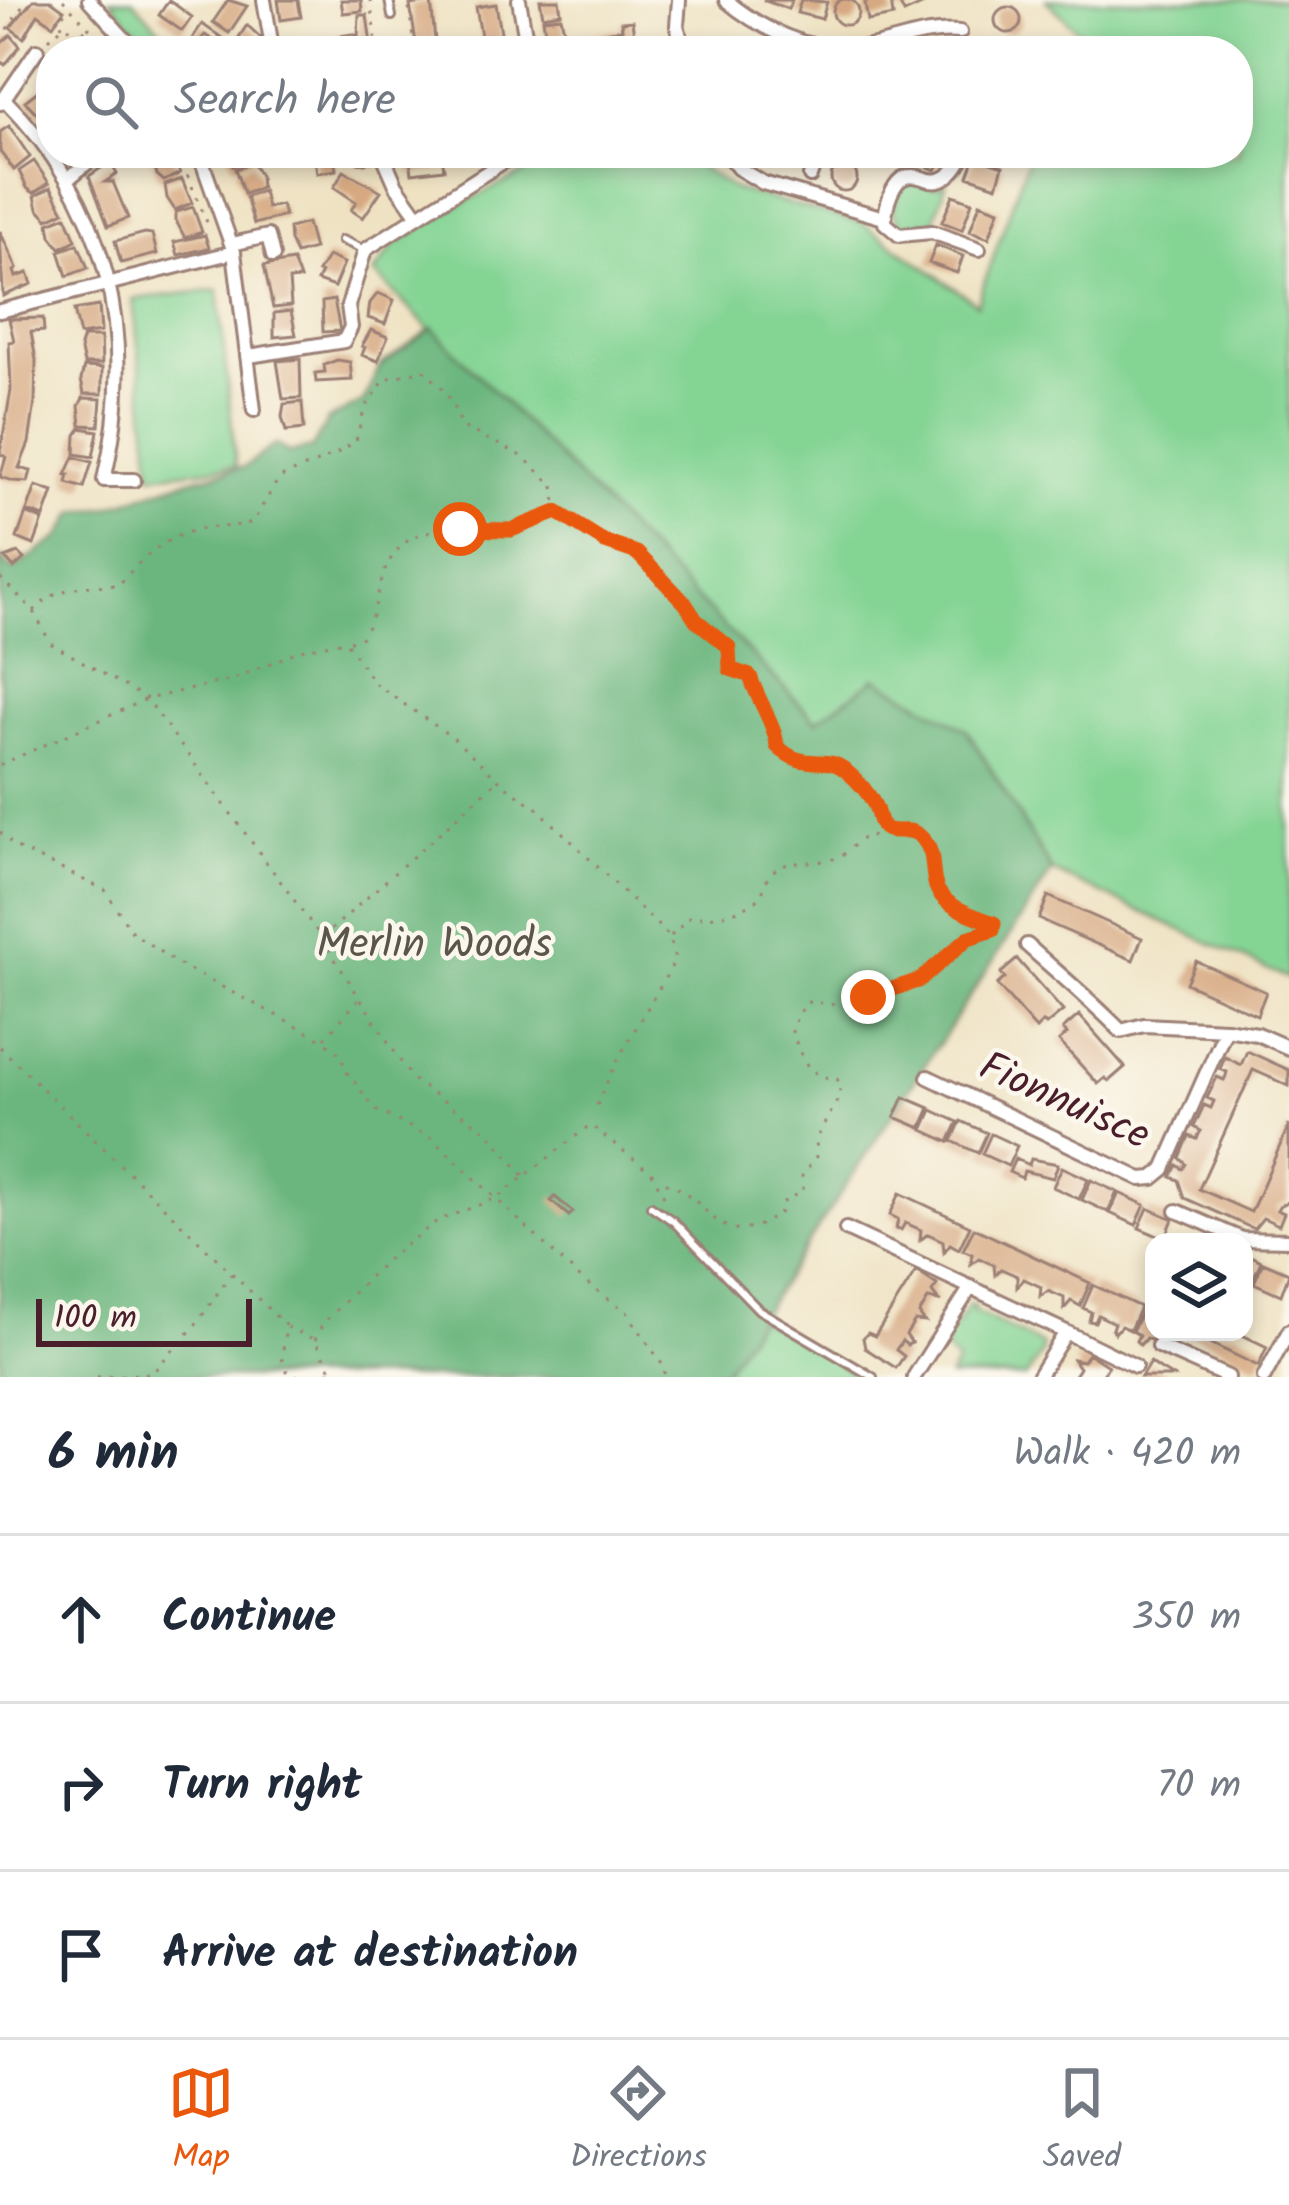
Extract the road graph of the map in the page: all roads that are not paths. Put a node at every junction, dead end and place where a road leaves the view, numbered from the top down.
1 (88, 0) edge
2 (265, 0) edge
3 (389, 0) edge
4 (519, 0) edge
5 (679, 0) edge
6 (726, 0) edge
7 (392, 16) dead end
8 (960, 32) dead end
9 (122, 36) edge
10 (270, 36) edge
11 (525, 36) edge
12 (680, 36) edge
13 (790, 36) edge
14 (910, 36) edge
15 (36, 51) edge
16 (2, 102) edge
17 (36, 134) edge
18 (60, 168) edge
19 (81, 168) edge
20 (204, 168) edge
21 (388, 168) edge
22 (493, 168) edge
23 (738, 168) edge
24 (813, 168) edge
25 (952, 168) edge
26 (810, 176) dead end
27 (68, 179) junction
28 (418, 216) junction
29 (884, 218) junction
30 (342, 240) dead end
31 (233, 248) junction
32 (979, 249) joint
33 (365, 250) junction
34 (273, 256) dead end
35 (974, 266) dead end
36 (111, 282) junction
37 (0, 311) edge
38 (249, 356) junction
39 (254, 410) dead end
40 (134, 480) dead end
41 (1028, 945) dead end
42 (1226, 1029) junction
43 (1289, 1048) edge
44 (928, 1077) dead end
45 (651, 1206) dead end
46 (1178, 1211) dead end
47 (846, 1229) dead end
48 (1289, 1240) edge
49 (971, 1287) junction
50 (1289, 1330) edge
51 (1066, 1332) junction
52 (1159, 1346) dead end
53 (1135, 1366) dead end
54 (1271, 1375) edge
55 (873, 1377) edge
56 (914, 1377) edge
57 (1038, 1377) edge
58 (1228, 1377) edge

1 - 9 street
2 - 10 street
3 - 7 lane
4 - 11 street
5 - 12 street
6 - 13 street
8 - 14 street
15 - 16 street
16 - 17 street
18 - 27 street
19 - 27 street
20 - 31 street
21 - 28 street
22 - 28 street
23 - 29 street
24 - 26 street
25 - 29 street
27 - 36 street
28 - 33 street
29 - 32 street
30 - 33 lane
31 - 34 street
31 - 36 street
31 - 38 street
32 - 35 lane
33 - 38 street
36 - 37 street
36 - 40 street
38 - 39 street
41 - 42 street
42 - 43 street
42 - 44 street, Fionnuisce
45 - 55 lane
46 - 48 street
47 - 49 street
49 - 51 street
49 - 56 street
50 - 54 street
51 - 53 street
51 - 57 street
52 - 58 street

